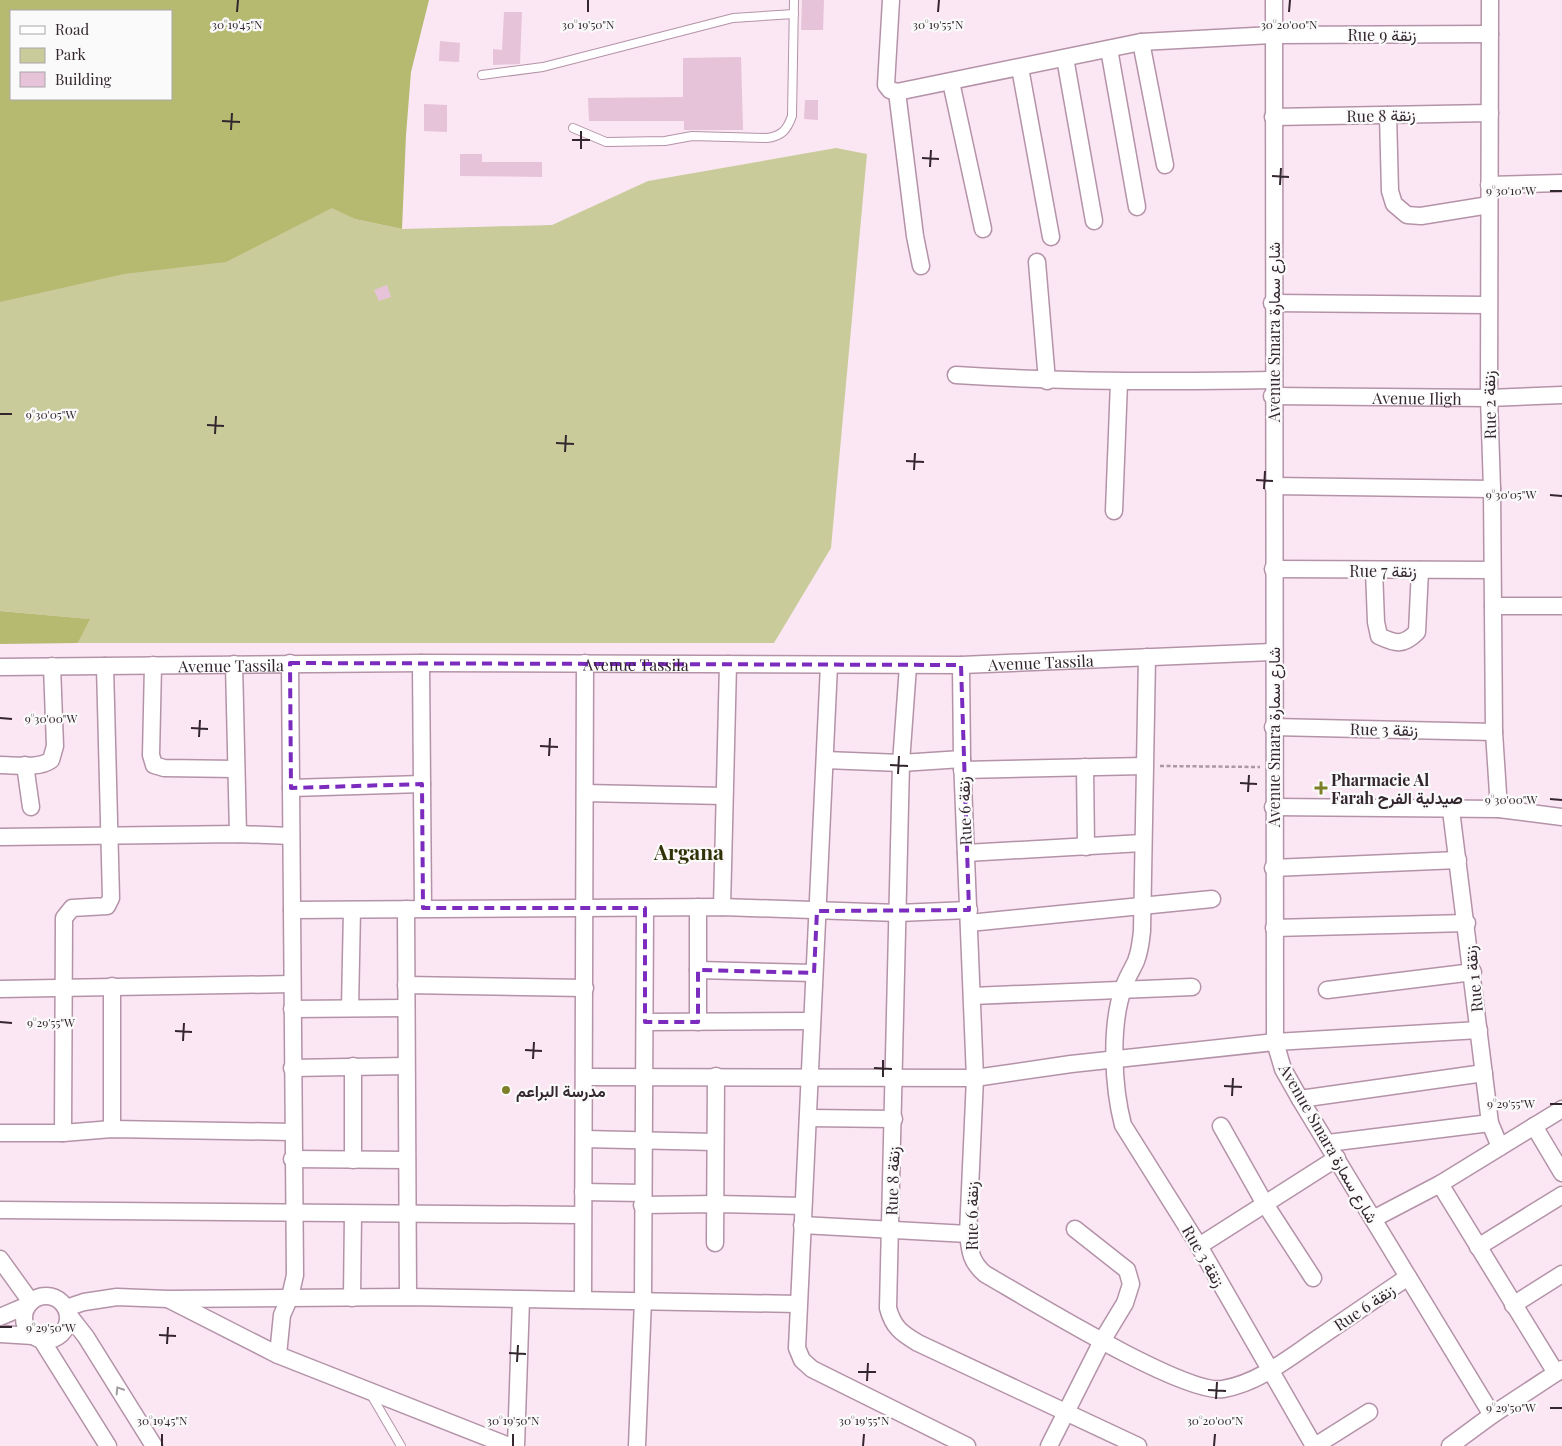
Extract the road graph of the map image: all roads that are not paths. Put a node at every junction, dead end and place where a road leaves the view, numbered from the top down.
1 (794, 0) edge
2 (891, 0) edge
3 (1274, 0) edge
4 (1490, 0) edge
5 (794, 14) junction
6 (1490, 34) junction
7 (1273, 35) junction
8 (1141, 42) junction
9 (1109, 49) junction
10 (1065, 58) junction
11 (1020, 68) junction
12 (482, 75) dead end
13 (950, 82) junction
14 (897, 92) junction
15 (1490, 113) junction
16 (1388, 115) junction
17 (1273, 117) junction
18 (573, 128) dead end
19 (1165, 165) dead end
20 (1562, 183) edge
21 (1489, 184) junction
22 (1489, 205) junction
23 (1137, 207) dead end
24 (1094, 221) dead end
25 (983, 229) dead end
26 (1051, 237) dead end
27 (1036, 262) dead end
28 (921, 266) dead end
29 (1272, 303) junction
30 (1488, 305) junction
31 (956, 375) dead end
32 (1048, 381) junction
33 (1119, 382) junction
34 (1272, 388) junction
35 (1562, 396) edge
36 (1488, 398) junction
37 (1272, 486) junction
38 (1492, 489) junction
39 (1114, 511) dead end
40 (1273, 569) junction
41 (1374, 570) junction
42 (1420, 570) junction
43 (1492, 570) junction
44 (1492, 606) junction
45 (1562, 606) edge
46 (1273, 652) junction
47 (1147, 657) junction
48 (290, 663) junction
49 (421, 663) junction
50 (585, 663) junction
51 (234, 664) junction
52 (728, 664) junction
53 (153, 665) junction
54 (829, 665) junction
55 (52, 666) junction
56 (105, 666) junction
57 (908, 666) junction
58 (961, 666) junction
59 (0, 667) edge
60 (1273, 727) junction
61 (1494, 732) junction
62 (825, 760) junction
63 (901, 763) junction
64 (962, 764) junction
65 (0, 765) edge
66 (25, 765) junction
67 (1144, 766) junction
68 (236, 768) junction
69 (1085, 768) junction
70 (422, 784) junction
71 (291, 788) junction
72 (585, 793) junction
73 (724, 796) junction
74 (31, 807) dead end
75 (1273, 807) junction
76 (1499, 809) junction
77 (1451, 810) junction
78 (1562, 817) edge
79 (238, 834) junction
80 (110, 835) junction
81 (291, 836) junction
82 (0, 837) edge
83 (1142, 843) junction
84 (1086, 847) junction
85 (966, 853) junction
86 (1458, 860) junction
87 (1273, 868) junction
88 (1212, 900) dead end
89 (698, 907) junction
90 (722, 907) junction
91 (1142, 907) junction
92 (423, 908) junction
93 (585, 908) junction
94 (645, 908) junction
95 (406, 909) junction
96 (292, 910) junction
97 (352, 910) junction
98 (818, 911) junction
99 (898, 913) junction
100 (969, 917) junction
101 (1467, 923) junction
102 (1274, 928) junction
103 (698, 970) junction
104 (1473, 972) junction
105 (814, 973) junction
106 (292, 984) junction
107 (406, 985) junction
108 (112, 986) junction
109 (64, 987) junction
110 (1192, 987) dead end
111 (585, 988) junction
112 (0, 989) edge
113 (1122, 989) junction
114 (1327, 990) dead end
115 (972, 996) junction
116 (292, 1008) junction
117 (350, 1008) junction
118 (406, 1008) junction
119 (812, 1021) junction
120 (646, 1022) junction
121 (698, 1022) junction
122 (1479, 1030) junction
123 (1275, 1042) junction
124 (1115, 1061) junction
125 (353, 1066) junction
126 (406, 1066) junction
127 (292, 1068) junction
128 (1484, 1073) junction
129 (716, 1076) junction
130 (585, 1077) junction
131 (810, 1077) junction
132 (895, 1077) junction
133 (645, 1078) junction
134 (975, 1078) junction
135 (1300, 1099) junction
136 (1562, 1109) edge
137 (808, 1118) junction
138 (894, 1119) junction
139 (1490, 1123) junction
140 (1221, 1126) dead end
141 (1534, 1126) junction
142 (112, 1129) junction
143 (292, 1132) junction
144 (0, 1133) edge
145 (63, 1133) junction
146 (584, 1140) junction
147 (644, 1141) junction
148 (716, 1142) junction
149 (1328, 1143) junction
150 (1500, 1147) junction
151 (1337, 1158) junction
152 (292, 1159) junction
153 (353, 1160) junction
154 (407, 1160) junction
155 (1562, 1173) edge
156 (1440, 1184) junction
157 (583, 1192) junction
158 (1562, 1195) edge
159 (643, 1199) junction
160 (716, 1204) junction
161 (1265, 1204) junction
162 (803, 1206) junction
163 (0, 1210) edge
164 (293, 1214) junction
165 (353, 1214) junction
166 (408, 1214) junction
167 (582, 1215) junction
168 (1373, 1219) junction
169 (802, 1225) junction
170 (1074, 1229) dead end
171 (890, 1230) junction
172 (968, 1234) junction
173 (716, 1242) dead end
174 (1199, 1246) junction
175 (1478, 1247) junction
176 (0, 1259) edge
177 (1562, 1274) edge
178 (1408, 1277) junction
179 (1313, 1278) dead end
180 (290, 1297) junction
181 (408, 1297) junction
182 (352, 1298) junction
183 (168, 1300) junction
184 (521, 1300) junction
185 (583, 1300) junction
186 (642, 1300) junction
187 (29, 1303) junction
188 (798, 1304) junction
189 (1513, 1305) junction
190 (67, 1311) junction
191 (0, 1317) edge
192 (0, 1334) edge
193 (37, 1338) junction
194 (1102, 1341) junction
195 (278, 1355) junction
196 (1559, 1371) edge
197 (1269, 1372) junction
198 (369, 1392) junction
199 (1066, 1412) junction
200 (1370, 1412) dead end
201 (1492, 1415) junction
202 (108, 1446) edge
203 (154, 1446) edge
204 (401, 1446) edge
205 (509, 1446) edge
206 (516, 1446) edge
207 (637, 1446) edge
208 (967, 1446) edge
209 (1049, 1446) edge
210 (1138, 1446) edge
211 (1314, 1446) edge
212 (1450, 1446) edge

1 - 5 lane
2 - 14 street
3 - 7 street, Avenue Smara شارع سمارة
4 - 6 street, Rue 2 زنقة
5 - 12 lane
5 - 18 lane
6 - 7 street, Rue 9 زنقة
6 - 15 street, Rue 2 زنقة
7 - 8 street, Rue 9 زنقة
7 - 17 street, Avenue Smara شارع سمارة
8 - 9 street, Rue 9 زنقة
8 - 19 street
9 - 10 street, Rue 9 زنقة
9 - 23 street
10 - 11 street, Rue 9 زنقة
10 - 24 street
11 - 13 street, Rue 9 زنقة
11 - 26 street
13 - 14 street, Rue 9 زنقة
13 - 25 street
14 - 28 street
15 - 16 street, Rue 8 زنقة
15 - 21 street, Rue 2 زنقة
16 - 17 street, Rue 8 زنقة
16 - 22 street
17 - 29 street, Avenue Smara شارع سمارة
20 - 21 street
21 - 22 street, Rue 2 زنقة
22 - 30 street, Rue 2 زنقة
27 - 32 street
29 - 30 street
29 - 34 street, Avenue Smara شارع سمارة
30 - 36 street, Rue 2 زنقة
31 - 32 street, Avenue Iligh
32 - 33 street, Avenue Iligh
33 - 34 street, Avenue Iligh
33 - 39 street
34 - 36 street, Avenue Iligh
34 - 37 street, Avenue Smara شارع سمارة
35 - 36 street, Avenue Iligh
36 - 38 street, Rue 2 زنقة
37 - 38 street
37 - 40 street, Avenue Smara شارع سمارة
38 - 43 street, Rue 2 زنقة
40 - 41 street, Rue 7 زنقة
40 - 46 street, Avenue Smara شارع سمارة
41 - 42 street, Rue 7 زنقة
41 - 42 street
42 - 43 street, Rue 7 زنقة
43 - 44 street, Rue 2 زنقة
44 - 45 street
44 - 61 street, Rue 2 زنقة
46 - 47 street, Avenue Tassila
46 - 60 street, Avenue Smara شارع سمارة
47 - 58 street, Avenue Tassila
47 - 67 street, Rue 3 زنقة
48 - 49 street, Avenue Tassila
48 - 51 street, Avenue Tassila
48 - 71 street
49 - 50 street, Avenue Tassila
49 - 70 street
50 - 52 street, Avenue Tassila
50 - 72 street
51 - 53 street, Avenue Tassila
51 - 68 street
52 - 54 street, Avenue Tassila
52 - 73 street
53 - 56 street, Avenue Tassila
53 - 68 street
54 - 57 street, Avenue Tassila
54 - 62 street
55 - 56 street, Avenue Tassila
55 - 59 street, Avenue Tassila
55 - 66 street
56 - 80 street
57 - 58 street, Avenue Tassila
57 - 63 street, Rue 8 زنقة
58 - 64 street, Rue 6 زنقة
60 - 61 street, Rue 3 زنقة
60 - 75 street, Avenue Smara شارع سمارة
61 - 76 street, Rue 2 زنقة
62 - 63 street
62 - 98 street
63 - 64 street
63 - 99 street, Rue 8 زنقة
64 - 69 street
64 - 85 street, Rue 6 زنقة
65 - 66 street
66 - 74 street
67 - 69 street
67 - 83 street, Rue 3 زنقة
68 - 79 street
69 - 84 street
70 - 71 street
70 - 92 street
71 - 81 street
72 - 73 street
72 - 93 street
73 - 90 street
75 - 77 street
75 - 87 street, Avenue Smara شارع سمارة
76 - 77 street
76 - 78 street
77 - 86 street, Rue 1 زنقة
79 - 80 street
79 - 81 street
80 - 82 street
80 - 109 street
81 - 96 street
83 - 84 street
83 - 91 street, Rue 3 زنقة
84 - 85 street
85 - 100 street, Rue 6 زنقة
86 - 87 street
86 - 101 street, Rue 1 زنقة
87 - 102 street, Avenue Smara شارع سمارة
88 - 91 street
89 - 90 street
89 - 94 street
89 - 103 street
90 - 98 street
91 - 100 street
91 - 113 street, Rue 3 زنقة
92 - 93 street
92 - 95 street
93 - 94 street
93 - 111 street
94 - 120 street
95 - 97 street
95 - 107 street
96 - 97 street
96 - 106 street
97 - 117 street
98 - 99 street
98 - 105 street
99 - 100 street
99 - 132 street, Rue 8 زنقة
100 - 115 street, Rue 6 زنقة
101 - 102 street
101 - 104 street, Rue 1 زنقة
102 - 123 street, Avenue Smara شارع سمارة
103 - 105 street
103 - 121 street
104 - 114 street
104 - 122 street, Rue 1 زنقة
105 - 119 street
106 - 108 street
106 - 116 street
107 - 111 street
107 - 118 street
108 - 109 street
108 - 142 street
109 - 112 street
109 - 145 street
110 - 113 street
111 - 130 street
113 - 115 street
113 - 124 street, Rue 3 زنقة
115 - 134 street, Rue 6 زنقة
116 - 117 street
116 - 127 street
117 - 118 street
118 - 126 street
119 - 121 street
119 - 131 street
120 - 121 street
120 - 133 street
122 - 123 street
122 - 128 street, Rue 1 زنقة
123 - 124 street
123 - 135 street, Avenue Smara شارع سمارة
124 - 134 street
124 - 174 street, Rue 3 زنقة
125 - 126 street
125 - 127 street
125 - 153 street
126 - 154 street
127 - 143 street
128 - 135 street
128 - 139 street, Rue 1 زنقة
129 - 131 street
129 - 133 street
129 - 148 street
130 - 133 street
130 - 146 street
131 - 132 street
131 - 137 street
132 - 134 street
132 - 138 street, Rue 8 زنقة
133 - 147 street
134 - 172 street, Rue 6 زنقة
135 - 149 street, Avenue Smara شارع سمارة
136 - 141 street
137 - 138 street
137 - 162 street
138 - 171 street, Rue 8 زنقة
139 - 149 street
139 - 150 street, Rue 1 زنقة
140 - 161 street
141 - 150 street
141 - 155 street
142 - 143 street
142 - 145 street
143 - 152 street
144 - 145 street
146 - 147 street
146 - 157 street
147 - 148 street
147 - 159 street
148 - 160 street
149 - 151 street, Avenue Smara شارع سمارة
150 - 156 street
151 - 161 street
151 - 168 street, Avenue Smara شارع سمارة
152 - 153 street
152 - 164 street
153 - 154 street
154 - 166 street
156 - 168 street
156 - 175 street
157 - 159 street
157 - 167 street
158 - 175 street
159 - 160 street
159 - 186 street
160 - 162 street
160 - 173 street
161 - 174 street
161 - 179 street
162 - 169 street
163 - 164 street
164 - 165 street
164 - 180 street
165 - 166 street
165 - 182 street
166 - 167 street
166 - 181 street
167 - 185 street
168 - 178 street, Avenue Smara شارع سمارة
169 - 171 street
169 - 188 street
170 - 194 street
171 - 172 street
171 - 199 street, Rue 8 زنقة
172 - 194 street, Rue 6 زنقة
174 - 197 street, Rue 3 زنقة
175 - 189 street
176 - 187 street
177 - 189 street
178 - 197 street, Rue 6 زنقة
178 - 201 street, Avenue Smara شارع سمارة
180 - 182 street
180 - 183 street
180 - 195 street
181 - 182 street
181 - 184 street
183 - 190 street
183 - 195 street
184 - 185 street
184 - 206 street
185 - 186 street
186 - 188 street
186 - 207 street
187 - 190 street
187 - 191 street
187 - 193 street
188 - 208 street
189 - 196 street
190 - 193 street
203 -> 190 street
192 - 193 street
193 - 202 street
194 - 197 street, Rue 6 زنقة
194 - 199 street
195 - 198 street
196 - 201 street
197 - 211 street, Rue 3 زنقة
198 - 204 lane
198 - 205 street
199 - 209 street
199 - 210 street, Rue 8 زنقة
200 - 211 street
201 - 212 street

